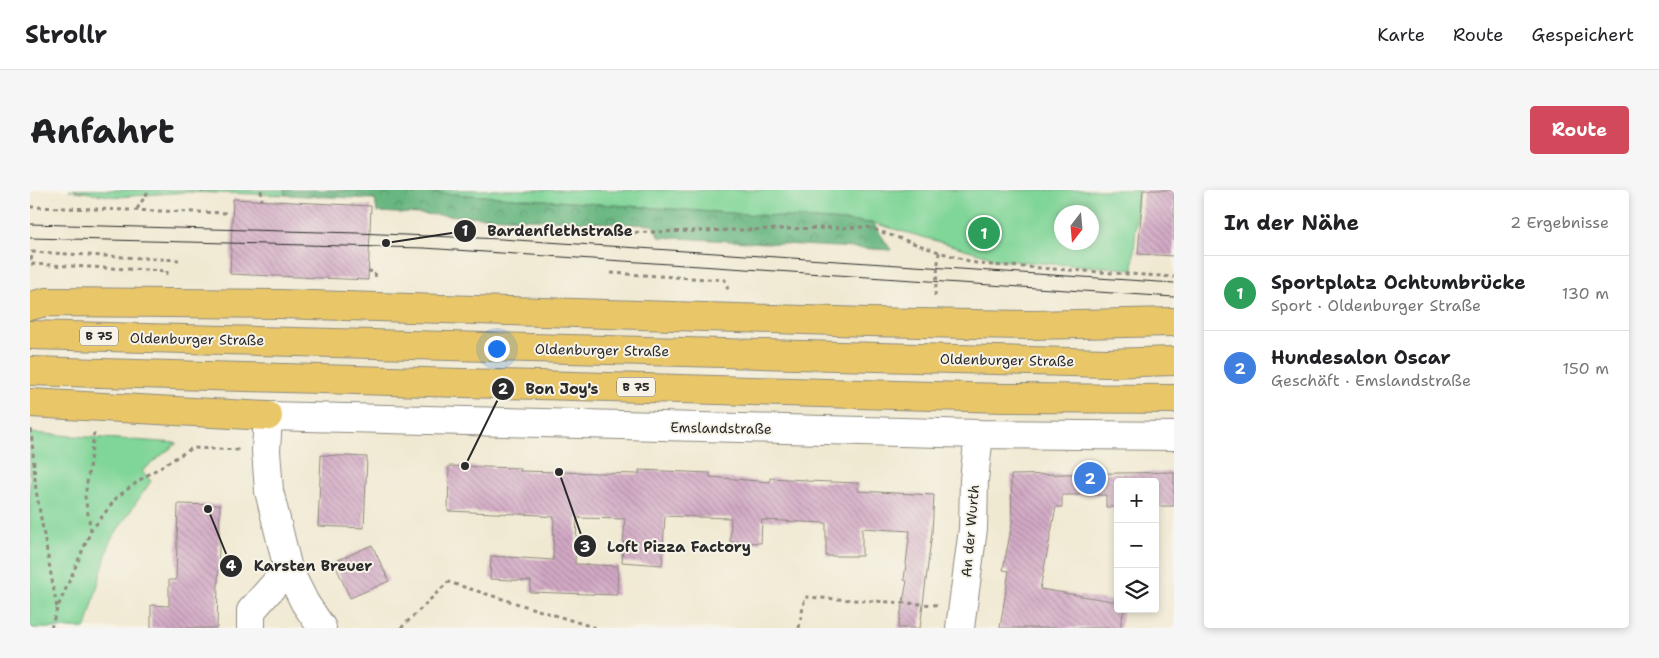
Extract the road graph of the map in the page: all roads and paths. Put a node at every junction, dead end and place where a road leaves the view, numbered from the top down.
1 (149, 190) edge
2 (261, 190) edge
3 (262, 200) dead end
4 (30, 207) edge
5 (137, 210) junction
6 (227, 212) dead end
7 (611, 232) dead end
8 (938, 252) junction
9 (179, 260) dead end
10 (167, 271) dead end
11 (368, 271) dead end
12 (611, 273) dead end
13 (1174, 277) edge
14 (378, 288) dead end
15 (730, 298) dead end
16 (935, 302) dead end
17 (30, 306) edge
18 (1174, 322) edge
19 (30, 335) edge
20 (1174, 361) edge
21 (30, 371) edge
22 (1174, 399) edge
23 (30, 404) edge
24 (268, 416) junction
25 (31, 426) edge
26 (95, 429) dead end
27 (979, 434) junction
28 (1174, 436) edge
29 (231, 449) dead end
30 (91, 531) junction
31 (288, 569) junction
32 (57, 609) junction
33 (962, 617) edge
34 (51, 628) edge
35 (251, 628) edge
36 (322, 628) edge
37 (401, 628) edge
38 (596, 628) edge
39 (799, 628) edge

1 - 5 path
2 - 3 path
4 - 5 path
5 - 6 path
7 - 8 path
8 - 13 path
8 - 16 path
9 - 10 path
11 - 14 path
12 - 15 path
17 - 18 highway
19 - 20 highway, Oldenburger Straße / B 75
21 - 22 highway, B 75
23 - 24 highway
24 - 27 street, Emslandstraße
24 - 31 street
25 - 32 path
26 - 30 path
27 - 28 street, Emslandstraße
27 - 33 street, An der Wurth
29 - 30 path
30 - 32 path
31 - 35 street
31 - 36 street
32 - 34 path
33 - 39 path
37 - 38 path

